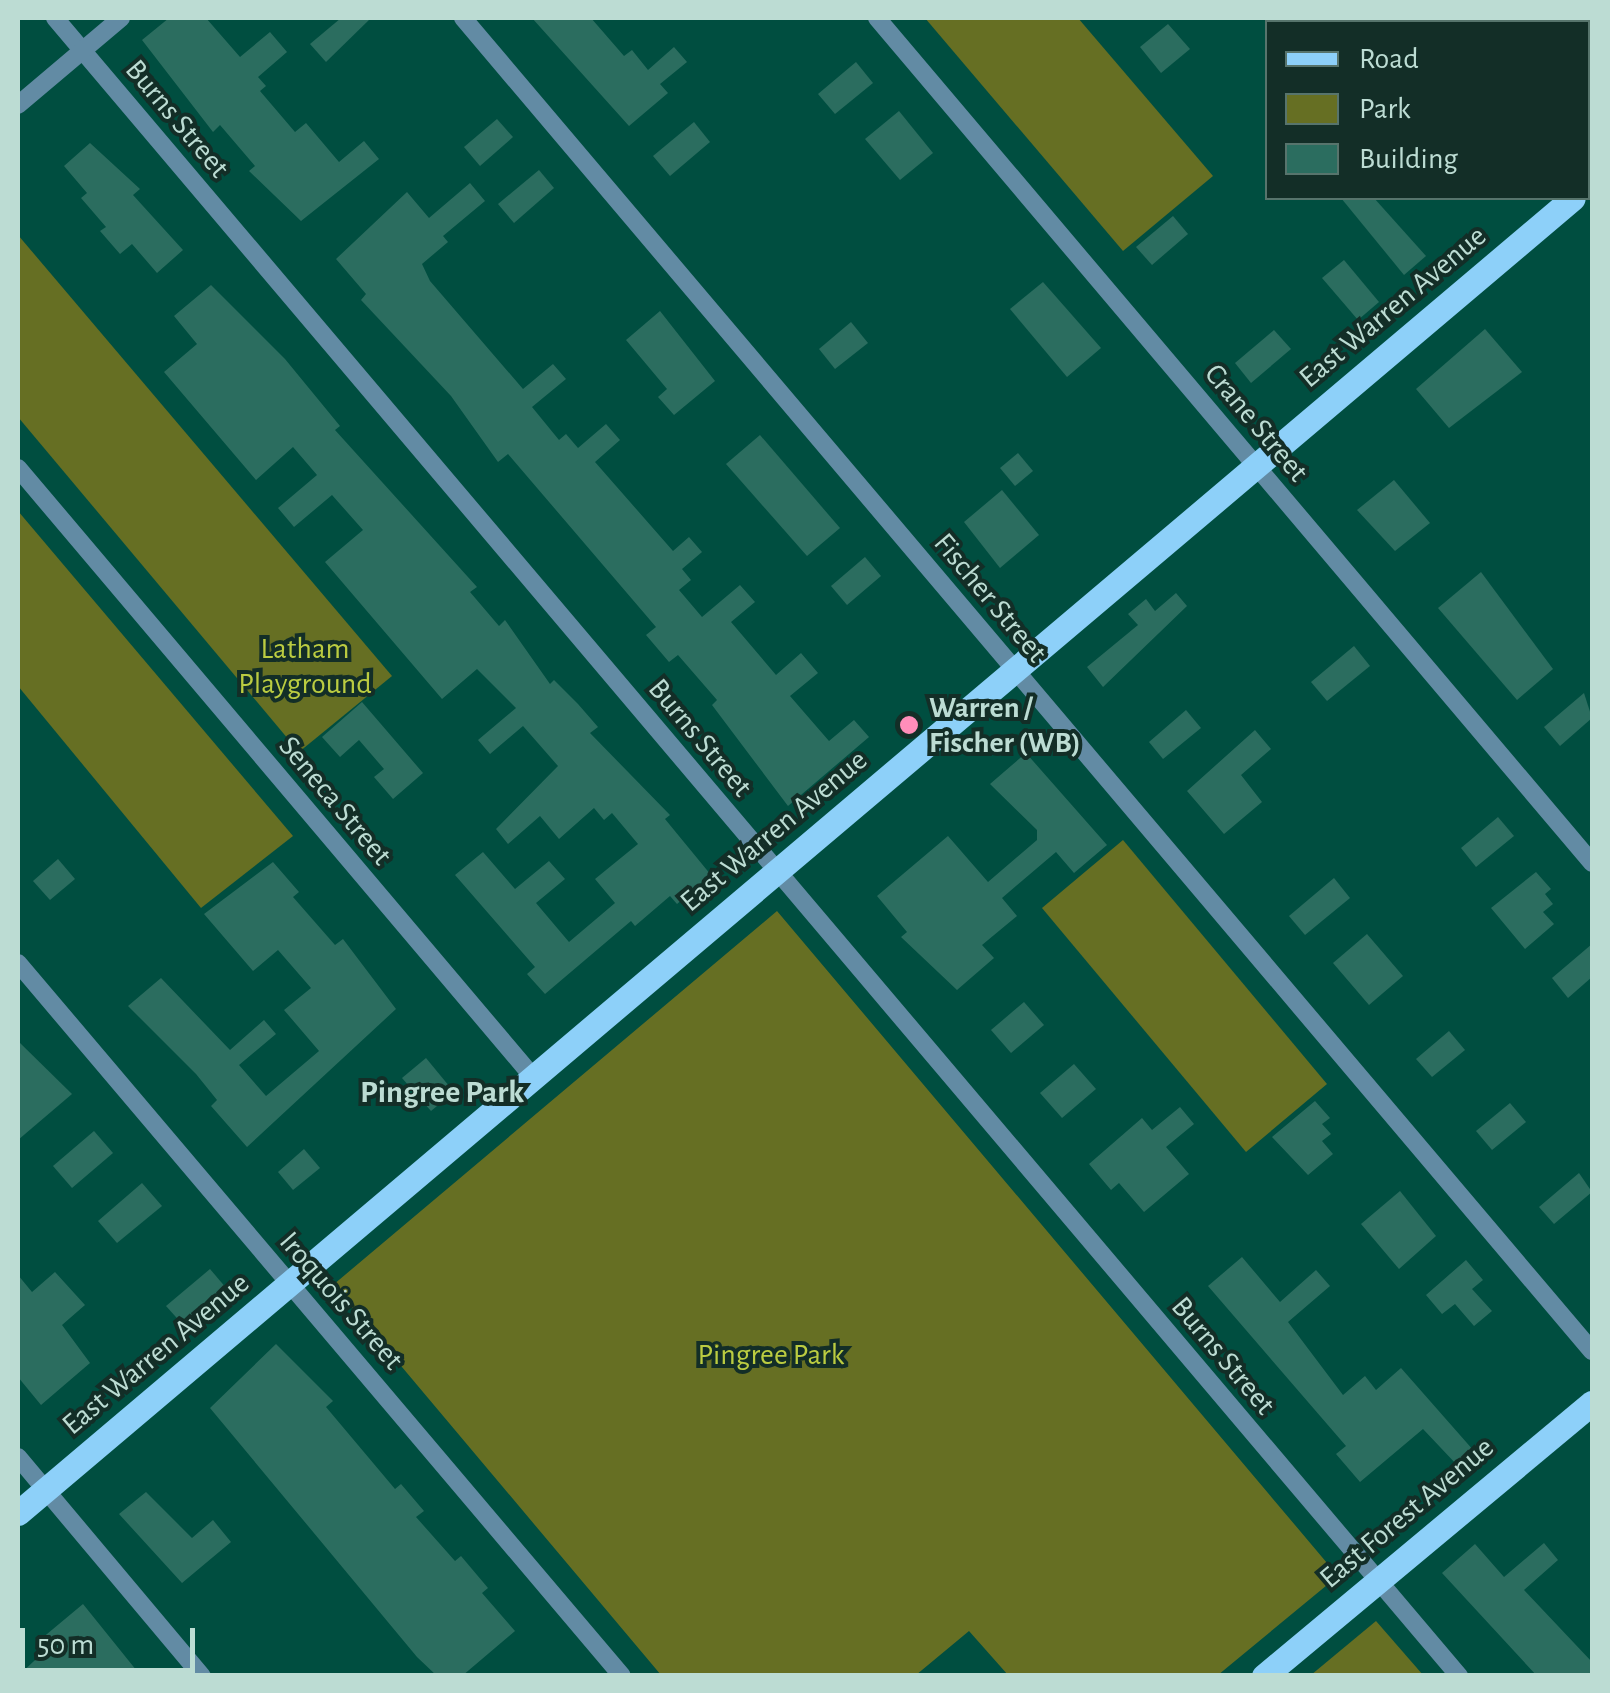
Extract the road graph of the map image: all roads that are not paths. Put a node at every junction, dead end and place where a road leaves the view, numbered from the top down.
1 (55, 18) edge
2 (121, 18) edge
3 (463, 18) edge
4 (877, 18) edge
5 (82, 50) junction
6 (18, 105) edge
7 (1571, 200) edge
8 (1256, 466) junction
9 (18, 468) edge
10 (1015, 670) junction
11 (1592, 864) edge
12 (776, 871) junction
13 (18, 963) edge
14 (533, 1077) junction
15 (290, 1283) junction
16 (1592, 1351) edge
17 (1592, 1403) edge
18 (18, 1457) edge
19 (45, 1490) junction
20 (18, 1514) edge
21 (1377, 1580) junction
22 (202, 1676) edge
23 (622, 1676) edge
24 (1264, 1676) edge
25 (1459, 1676) edge

1 - 5 street, Burns Street
2 - 5 street
3 - 10 street, Fischer Street
4 - 8 street, Crane Street
5 - 6 street
5 - 12 street, Burns Street
7 - 8 main road, East Warren Avenue
8 - 10 main road, East Warren Avenue
8 - 11 street, Crane Street
9 - 14 street, Seneca Street
10 - 12 main road, East Warren Avenue
10 - 16 street, Fischer Street
12 - 14 main road, East Warren Avenue
12 - 21 street, Burns Street
13 - 15 street, Iroquois Street
14 - 15 main road, East Warren Avenue
15 - 19 main road, East Warren Avenue
15 - 23 street, Iroquois Street
17 - 21 main road, East Forest Avenue
18 - 19 street
19 - 20 main road, East Warren Avenue
19 - 22 street
21 - 24 main road, East Forest Avenue
21 - 25 street, Burns Street

